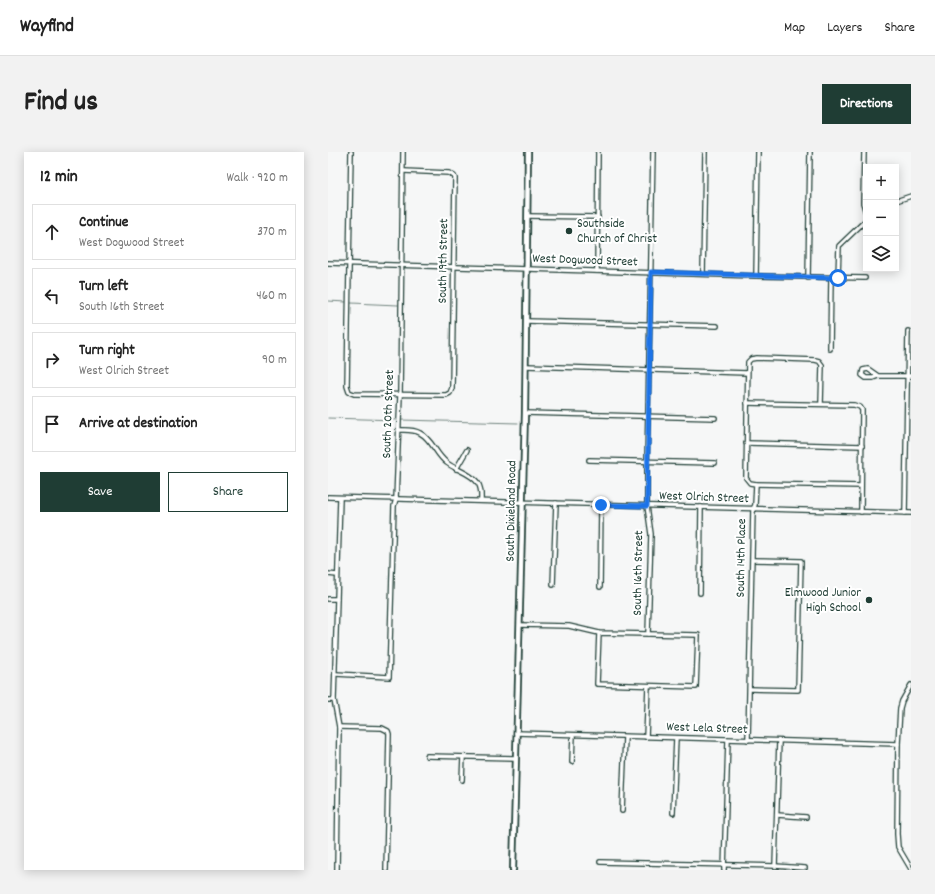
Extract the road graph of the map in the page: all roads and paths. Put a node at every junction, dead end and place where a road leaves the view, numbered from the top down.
1 (351, 152) edge
2 (404, 152) edge
3 (528, 152) edge
4 (598, 152) edge
5 (652, 152) edge
6 (705, 152) edge
7 (758, 152) edge
8 (810, 152) edge
9 (864, 152) edge
10 (404, 171) junction
11 (911, 196) edge
12 (863, 200) edge
13 (899, 200) edge
14 (528, 216) junction
15 (598, 218) junction
16 (863, 223) edge
17 (328, 263) edge
18 (349, 264) junction
19 (402, 266) junction
20 (455, 267) junction
21 (528, 269) junction
22 (597, 271) junction
23 (651, 272) junction
24 (703, 274) junction
25 (756, 276) junction
26 (808, 278) junction
27 (831, 278) junction
28 (838, 278) junction
29 (865, 278) dead end
30 (527, 321) junction
31 (650, 325) junction
32 (717, 326) dead end
33 (908, 331) dead end
34 (830, 349) dead end
35 (526, 366) junction
36 (649, 370) junction
37 (748, 372) junction
38 (878, 376) dead end
39 (909, 376) edge
40 (400, 394) junction
41 (747, 403) junction
42 (821, 404) junction
43 (525, 413) junction
44 (648, 416) junction
45 (715, 418) dead end
46 (398, 430) junction
47 (746, 443) junction
48 (862, 446) junction
49 (467, 450) dead end
50 (589, 460) dead end
51 (647, 461) junction
52 (715, 463) dead end
53 (456, 469) junction
54 (756, 484) junction
55 (861, 486) junction
56 (328, 497) edge
57 (340, 498) junction
58 (396, 499) junction
59 (481, 501) junction
60 (523, 502) junction
61 (556, 503) junction
62 (601, 505) junction
63 (647, 506) junction
64 (700, 507) junction
65 (753, 509) junction
66 (860, 512) junction
67 (905, 513) junction
68 (911, 513) edge
69 (753, 560) junction
70 (328, 574) edge
71 (337, 575) junction
72 (553, 585) dead end
73 (600, 587) dead end
74 (700, 593) dead end
75 (328, 599) edge
76 (336, 599) junction
77 (520, 625) junction
78 (599, 633) junction
79 (648, 634) junction
80 (336, 674) junction
81 (911, 685) edge
82 (648, 686) junction
83 (750, 689) junction
84 (328, 700) edge
85 (334, 700) junction
86 (339, 727) junction
87 (516, 733) junction
88 (573, 735) junction
89 (625, 737) junction
90 (646, 737) junction
91 (676, 738) junction
92 (728, 740) junction
93 (748, 740) junction
94 (779, 741) junction
95 (898, 744) junction
96 (427, 756) dead end
97 (462, 757) junction
98 (515, 758) junction
99 (572, 762) dead end
100 (462, 780) dead end
101 (622, 811) dead end
102 (673, 813) dead end
103 (777, 815) junction
104 (806, 817) dead end
105 (600, 862) dead end
106 (724, 865) junction
107 (775, 866) junction
108 (805, 868) dead end
109 (911, 869) edge
110 (337, 870) edge
111 (386, 870) edge
112 (513, 870) edge
113 (724, 870) edge

1 - 18 street
2 - 10 street, South 20th Street
3 - 14 main road, South Dixieland Road
4 - 15 street
5 - 23 street, South 16th Street
6 - 24 street
7 - 25 street
8 - 26 street
9 - 12 street
10 - 19 street, South 20th Street
10 - 20 street, South 19th Street
11 - 13 street
14 - 15 street
14 - 21 main road, South Dixieland Road
15 - 22 street
16 - 28 street
17 - 18 street, West Dogwood Street
18 - 19 street, West Dogwood Street
18 - 40 street
19 - 20 street, West Dogwood Street
19 - 40 street, South 20th Street
20 - 21 street, West Dogwood Street
20 - 40 street, South 19th Street
21 - 22 street, West Dogwood Street
21 - 30 main road, South Dixieland Road
22 - 23 street, West Dogwood Street
23 - 24 street, West Dogwood Street
23 - 31 street, South 16th Street
24 - 25 street, West Dogwood Street
25 - 26 street, West Dogwood Street
26 - 27 street, West Dogwood Street
27 - 28 street, West Dogwood Street
27 - 34 street
28 - 29 street, West Dogwood Street
30 - 31 street
30 - 35 main road, South Dixieland Road
31 - 32 street
31 - 36 street, South 16th Street
33 - 39 street
35 - 36 street
35 - 43 main road, South Dixieland Road
36 - 37 street
36 - 44 street, South 16th Street
37 - 41 street
37 - 42 street
38 - 39 street
39 - 67 street
40 - 46 street, South 20th Street
41 - 42 street
41 - 47 street
42 - 48 street
43 - 44 street
43 - 60 main road, South Dixieland Road
44 - 45 street
44 - 51 street, South 16th Street
46 - 53 street
46 - 58 street, South 20th Street
47 - 48 street
47 - 54 street
48 - 55 street
49 - 53 street
50 - 51 street
51 - 52 street
51 - 63 street, South 16th Street
53 - 59 street
54 - 55 street
54 - 65 street, South 14th Place
55 - 66 street
56 - 57 street, West Olrich Street
57 - 58 street, West Olrich Street
57 - 71 street
58 - 59 street, West Olrich Street
58 - 80 street, South 20th Street
59 - 60 street, West Olrich Street
60 - 61 street, West Olrich Street
60 - 77 main road, South Dixieland Road
61 - 62 street, West Olrich Street
61 - 72 street
62 - 63 street, West Olrich Street
62 - 73 street
63 - 64 street, West Olrich Street
63 - 79 street, South 16th Street
64 - 65 street, West Olrich Street
64 - 74 street
65 - 66 street, West Olrich Street
65 - 69 street, South 14th Place
66 - 67 street, West Olrich Street
67 - 68 street, West Olrich Street
69 - 83 street, South 14th Place
69 - 83 street
70 - 71 street
71 - 76 street
75 - 76 street
76 - 80 street
77 - 78 street
77 - 87 main road, South Dixieland Road
78 - 79 street
78 - 82 street
79 - 82 street
80 - 85 street
81 - 95 street
82 - 90 street
83 - 93 street, South 14th Place
84 - 85 street
85 - 86 street
86 - 110 street
86 - 111 street
87 - 88 street, West Lela Street
87 - 98 main road, South Dixieland Road
88 - 89 street, West Lela Street
88 - 99 street
89 - 90 street, West Lela Street
89 - 101 street
90 - 91 street, West Lela Street
91 - 92 street, West Lela Street
91 - 102 street
92 - 93 street, West Lela Street
92 - 106 street
93 - 94 street, West Lela Street
94 - 95 street, West Lela Street
94 - 103 street
95 - 109 street
96 - 97 street
97 - 98 street
97 - 100 street
98 - 112 main road, South Dixieland Road
103 - 104 street
103 - 107 street
105 - 106 street
106 - 107 street
106 - 113 street
107 - 108 street

